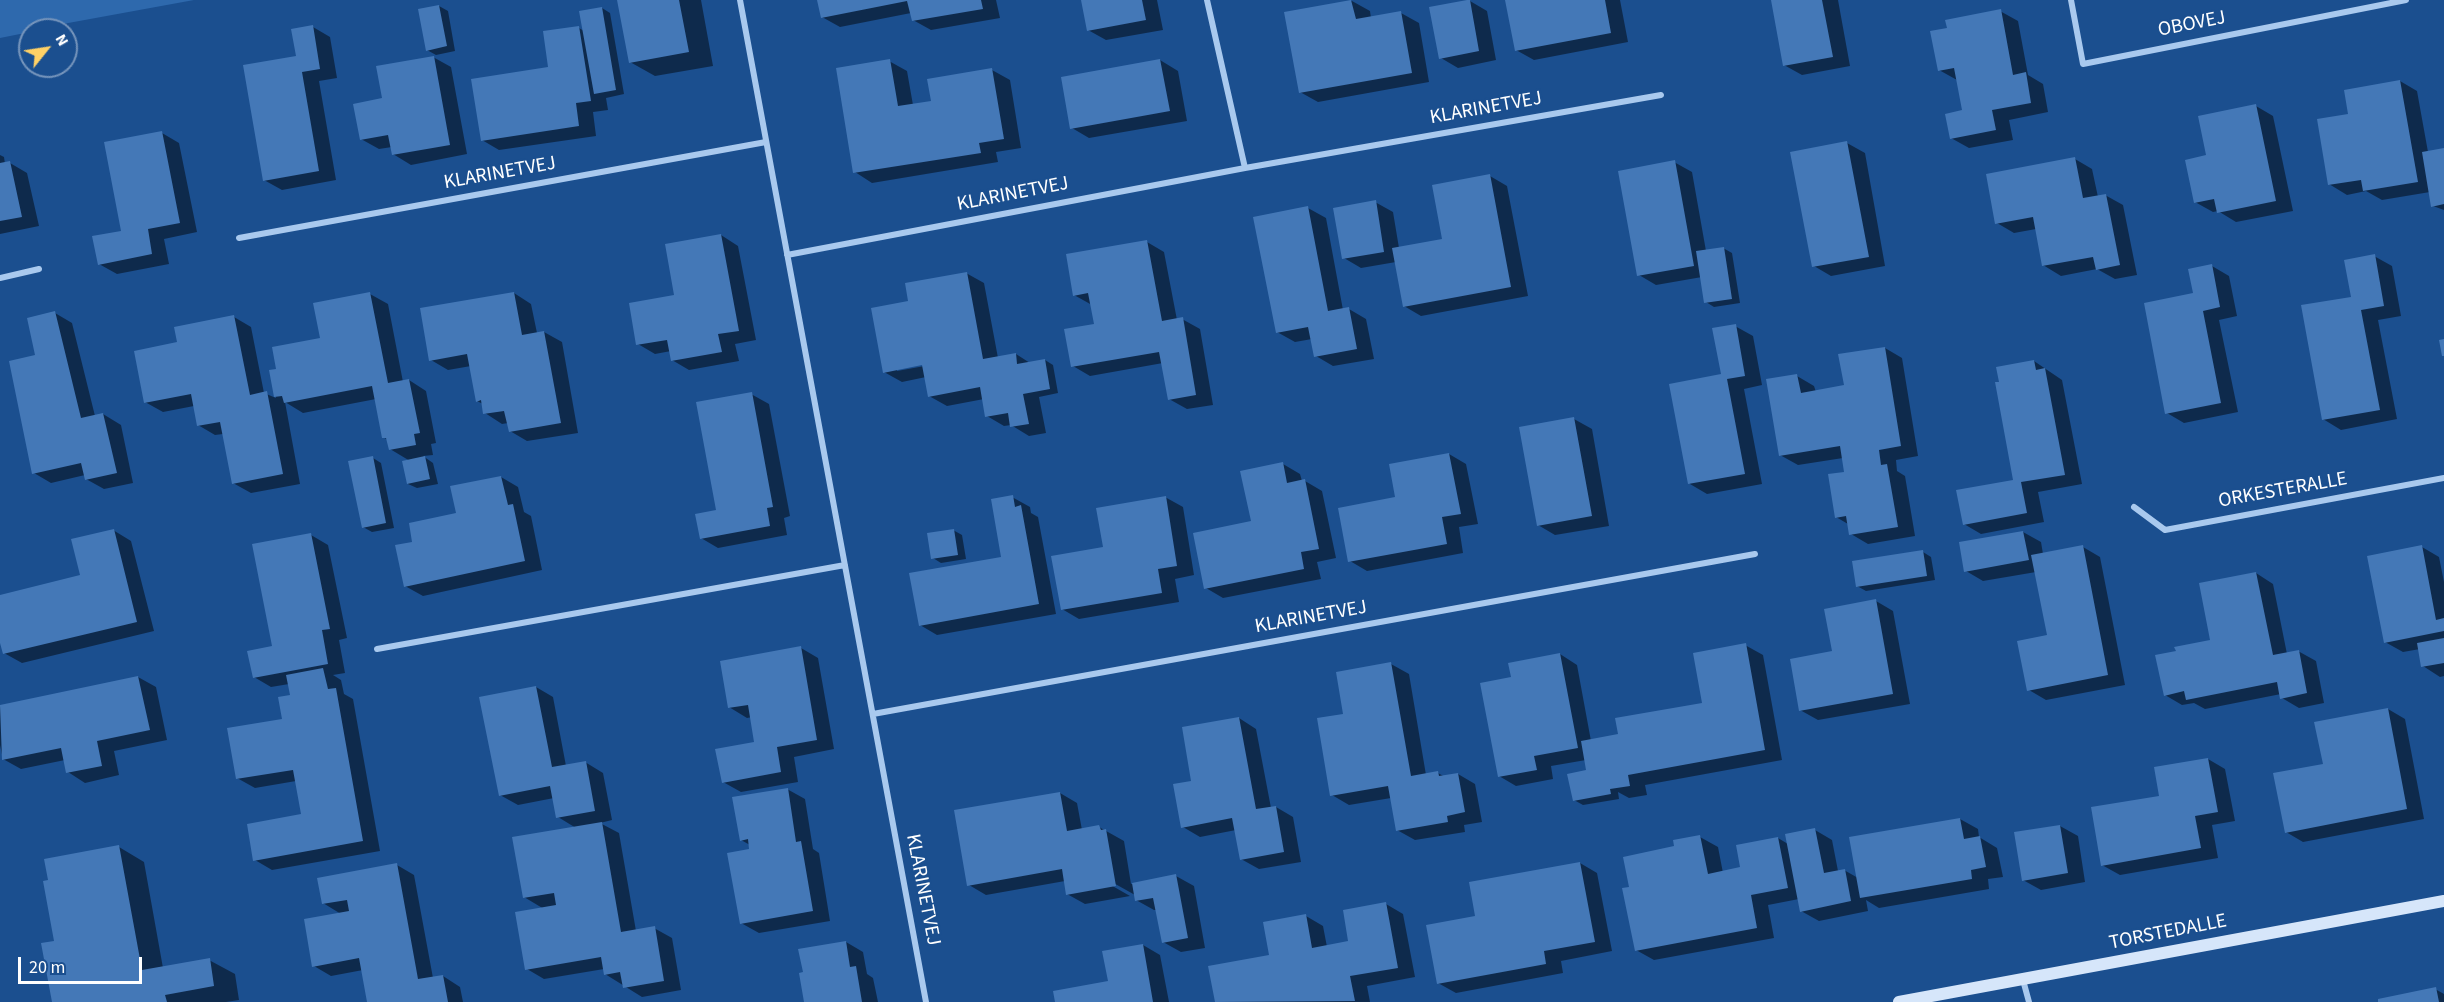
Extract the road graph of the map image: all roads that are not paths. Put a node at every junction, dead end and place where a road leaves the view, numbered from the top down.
1 (740, 0) edge
2 (1207, 0) edge
3 (2071, 0) edge
4 (2406, 0) edge
5 (1661, 95) dead end
6 (766, 142) junction
7 (1245, 168) junction
8 (239, 238) dead end
9 (787, 255) junction
10 (39, 269) dead end
11 (0, 278) edge
12 (2444, 478) edge
13 (2134, 507) dead end
14 (1755, 554) dead end
15 (845, 565) junction
16 (377, 650) dead end
17 (873, 714) junction
18 (2444, 901) edge
19 (2023, 980) junction
20 (926, 1002) edge
21 (1899, 1002) edge
22 (2028, 1002) edge

1 - 6 street, KLARINETVEJ
2 - 7 street
3 - 4 street, OBOVEJ
5 - 7 street, KLARINETVEJ
6 - 8 street, KLARINETVEJ
6 - 9 street, KLARINETVEJ
7 - 9 street, KLARINETVEJ
9 - 15 street, KLARINETVEJ
10 - 11 street
12 - 13 street, ORKESTERALLE
14 - 17 street, KLARINETVEJ
15 - 16 street
15 - 17 street, KLARINETVEJ
17 - 20 street, KLARINETVEJ
18 - 19 street, TORSTEDALLE
19 - 21 street, TORSTEDALLE
19 - 22 street

